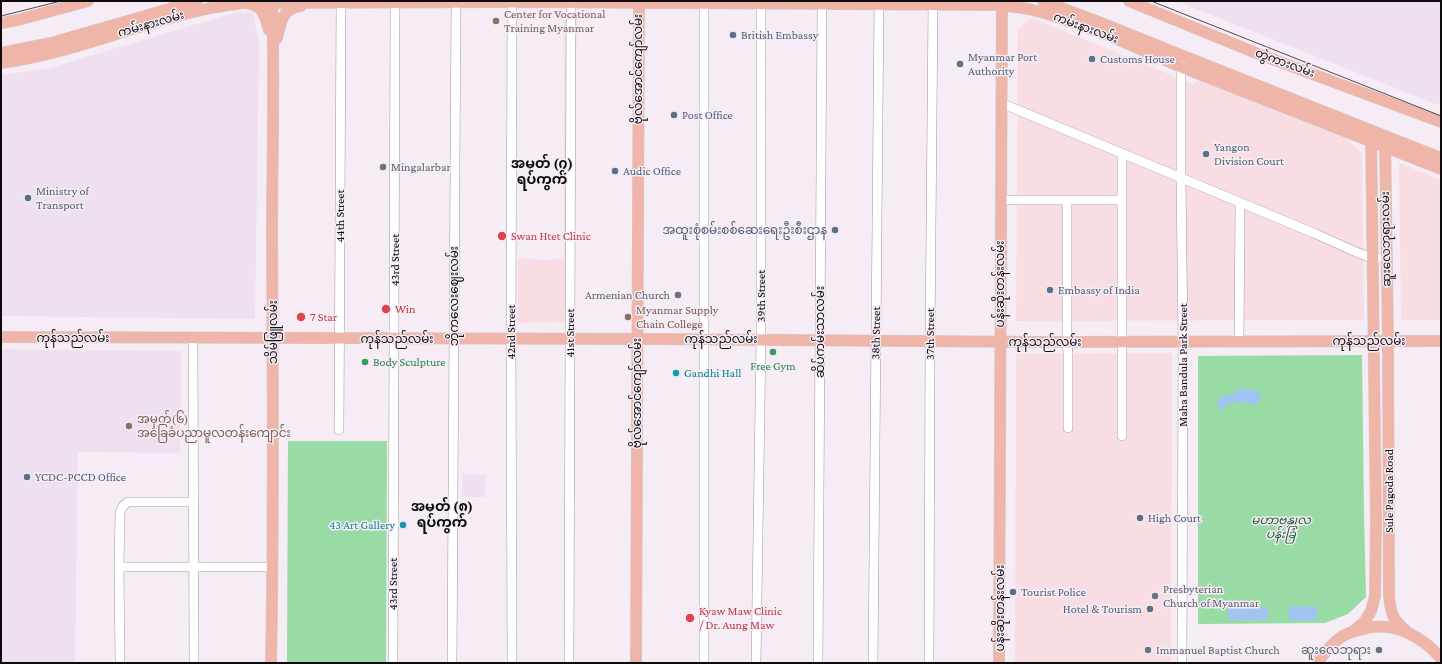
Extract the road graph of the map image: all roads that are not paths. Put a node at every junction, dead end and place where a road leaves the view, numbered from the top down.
1 (88, 1) edge
2 (197, 1) edge
3 (456, 1) edge
4 (1042, 1) edge
5 (1129, 1) edge
6 (272, 2) edge
7 (328, 2) edge
8 (341, 2) edge
9 (395, 2) edge
10 (512, 2) edge
11 (571, 2) junction
12 (620, 2) junction
13 (639, 2) edge
14 (761, 2) edge
15 (822, 2) edge
16 (243, 3) junction
17 (658, 3) junction
18 (704, 3) junction
19 (1002, 3) edge
20 (879, 4) junction
21 (933, 4) junction
22 (638, 18) junction
23 (1, 23) edge
24 (1103, 28) junction
25 (274, 48) junction
26 (50, 49) junction
27 (1, 53) edge
28 (1181, 56) junction
29 (1, 63) edge
30 (1180, 67) junction
31 (1001, 103) junction
32 (1441, 122) edge
33 (1371, 135) junction
34 (1385, 141) junction
35 (1122, 154) junction
36 (1441, 158) edge
37 (1441, 169) edge
38 (1181, 178) junction
39 (1001, 200) junction
40 (1067, 200) junction
41 (1122, 200) junction
42 (1240, 203) junction
43 (1372, 258) junction
44 (1386, 258) junction
45 (1, 338) edge
46 (193, 338) junction
47 (273, 339) junction
48 (339, 339) junction
49 (395, 339) junction
50 (454, 339) junction
51 (511, 339) junction
52 (570, 339) junction
53 (637, 339) junction
54 (703, 339) junction
55 (761, 340) junction
56 (820, 340) junction
57 (876, 340) junction
58 (930, 341) junction
59 (1000, 341) junction
60 (1239, 341) junction
61 (1374, 341) junction
62 (1388, 341) junction
63 (1441, 341) edge
64 (1067, 342) junction
65 (1122, 342) junction
66 (1183, 342) junction
67 (1068, 428) dead end
68 (339, 430) dead end
69 (1122, 436) dead end
70 (193, 502) junction
71 (119, 567) junction
72 (193, 567) junction
73 (273, 567) junction
74 (1354, 631) junction
75 (1408, 633) junction
76 (1441, 659) edge
77 (120, 663) edge
78 (194, 663) edge
79 (271, 663) edge
80 (393, 663) edge
81 (452, 663) edge
82 (512, 663) edge
83 (569, 663) edge
84 (636, 663) edge
85 (704, 663) edge
86 (756, 663) edge
87 (818, 663) edge
88 (873, 663) edge
89 (929, 663) edge
90 (1000, 663) edge
91 (1182, 663) edge
92 (1318, 663) edge

1 - 23 main road
2 - 26 main road, ကမ်းနားလမ်း
3 - 9 main road, ကမ်းနားလမ်း
3 - 10 main road, ကမ်းနားလမ်း
3 - 50 street, ဘိုကလေးဈေးလမ်း
4 - 24 main road, ကမ်းနားလမ်း
5 - 32 main road, တွဲကားလမ်း
6 - 7 main road, ကမ်းနားလမ်း
6 - 16 main road, ကမ်းနားလမ်း
6 - 25 main road, သိမ်ဖြူလမ်း
7 - 8 main road, ကမ်းနားလမ်း
7 - 25 main road
8 - 9 main road, ကမ်းနားလမ်း
8 - 48 street, 44th Street
9 - 49 street, 43rd Street
10 - 11 main road, ကမ်းနားလမ်း
10 - 51 street, 42nd Street
11 - 12 main road, ကမ်းနားလမ်း
11 - 52 street, 41st Street
12 - 13 main road, ကမ်းနားလမ်း
12 - 22 main road
13 - 17 main road, ကမ်းနားလမ်း
13 - 22 main road, ဗိုလ်အောင်ကျော်လမ်း
14 - 15 main road, ကမ်းနားလမ်း
14 - 18 main road, ကမ်းနားလမ်း
14 - 55 street, 39th Street
15 - 20 main road, ကမ်းနားလမ်း
15 - 56 street, ဆိပ်ကမ်းသာလမ်း
16 - 25 main road
16 - 26 main road, ကမ်းနားလမ်း
17 - 18 main road, ကမ်းနားလမ်း
17 - 22 main road
18 - 54 street
19 - 21 main road, ကမ်းနားလမ်း
19 - 24 main road, ကမ်းနားလမ်း
19 - 31 main road, ပန်းဆိုးတန်းလမ်း
20 - 21 main road, ကမ်းနားလမ်း
20 - 57 street, 38th Street
21 - 58 street, 37th Street
22 - 53 main road, ဗိုလ်အောင်ကျော်လမ်း
24 - 28 main road, ကမ်းနားလမ်း
24 - 30 main road, ကမ်းနားလမ်း
25 - 47 main road, သိမ်ဖြူလမ်း
26 - 27 main road, ကမ်းနားလမ်း
26 - 29 main road, ကမ်းနားလမ်း
28 - 30 street, Maha Bandula Park Street
28 - 33 main road, ကမ်းနားလမ်း
30 - 33 main road, ကမ်းနားလမ်း
30 - 38 street, Maha Bandula Park Street
31 - 35 street
31 - 39 main road, ပန်းဆိုးတန်းလမ်း
33 - 34 main road, ကမ်းနားလမ်း
33 - 43 main road, ဆူးလေဘုရားလမ်း
34 - 36 main road, ကမ်းနားလမ်း
34 - 37 main road, ကမ်းနားလမ်း
34 - 44 main road, ဆူးလေဘုရားလမ်း
35 - 38 street
35 - 41 street
38 - 42 street
38 - 66 street, Maha Bandula Park Street
39 - 40 street
39 - 59 main road, ပန်းဆိုးတန်းလမ်း
40 - 41 street
40 - 64 street
41 - 65 street
42 - 43 street
42 - 60 street
43 - 44 street
43 - 61 main road, ဆူးလေဘုရားလမ်း
44 - 62 main road, ဆူးလေဘုရားလမ်း
45 - 46 main road, ကုန်သည်လမ်း
46 - 47 main road, ကုန်သည်လမ်း
46 - 70 street
47 - 48 main road, ကုန်သည်လမ်း
47 - 73 main road, သိမ်ဖြူလမ်း
48 - 49 main road, ကုန်သည်လမ်း
48 - 68 street, 44th Street
49 - 50 main road, ကုန်သည်လမ်း
49 - 80 street, 43rd Street
50 - 51 main road, ကုန်သည်လမ်း
50 - 81 street, ဘိုကလေးဈေးလမ်း
51 - 52 main road, ကုန်သည်လမ်း
51 - 82 street, 42nd Street
52 - 53 main road, ကုန်သည်လမ်း
52 - 83 street, 41st Street
53 - 54 main road, ကုန်သည်လမ်း
53 - 84 main road, ဗိုလ်အောင်ကျော်လမ်း
54 - 55 main road, ကုန်သည်လမ်း
54 - 85 street
55 - 56 main road, ကုန်သည်လမ်း
55 - 86 street, 39th Street
56 - 57 main road, ကုန်သည်လမ်း
56 - 87 street, ဆိပ်ကမ်းသာလမ်း
57 - 58 main road, ကုန်သည်လမ်း
57 - 88 street, 38th Street
58 - 59 main road, ကုန်သည်လမ်း
58 - 89 street, 37th Street
59 - 64 main road, ကုန်သည်လမ်း
59 - 90 main road, ပန်းဆိုးတန်းလမ်း
60 - 61 main road, ကုန်သည်လမ်း
60 - 66 main road, ကုန်သည်လမ်း
61 - 62 main road, ကုန်သည်လမ်း
61 - 74 main road, Sule Pagoda Road
62 - 63 main road, ကုန်သည်လမ်း
62 - 75 main road, Sule Pagoda Road
64 - 65 main road, ကုန်သည်လမ်း
64 - 67 street
65 - 66 main road, ကုန်သည်လမ်း
65 - 69 street
66 - 91 street, Maha Bandula Park Street
70 - 71 street
70 - 72 street
71 - 72 street
71 - 77 street
72 - 73 street
72 - 78 street
73 - 79 main road, သိမ်ဖြူလမ်း
74 - 75 main road
74 - 92 main road
75 - 76 main road

